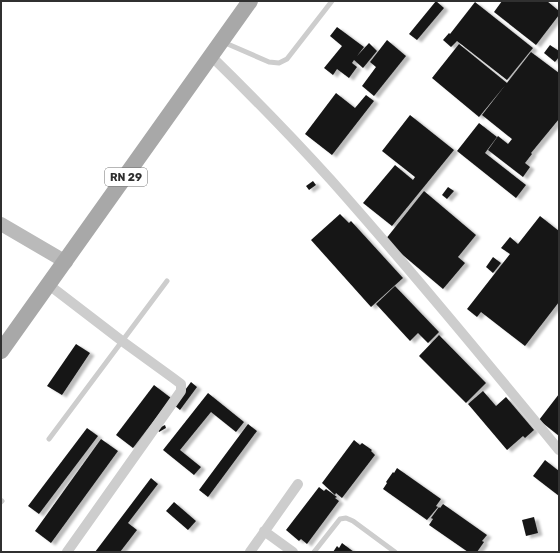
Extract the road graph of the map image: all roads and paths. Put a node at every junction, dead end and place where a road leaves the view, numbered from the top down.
1 (250, 1) edge
2 (332, 1) edge
3 (222, 41) junction
4 (211, 56) junction
5 (1, 224) edge
6 (66, 262) junction
7 (167, 281) dead end
8 (49, 286) junction
9 (122, 342) junction
10 (1, 351) edge
11 (49, 439) dead end
12 (559, 450) edge
13 (298, 484) dead end
14 (264, 531) junction
15 (67, 552) edge
16 (250, 552) edge
17 (293, 552) edge
18 (314, 552) edge
19 (395, 552) edge

1 - 3 main road, RN 29
2 - 3 lane
3 - 4 main road, RN 29
4 - 6 main road, RN 29
4 - 12 street
5 - 6 main road
6 - 8 main road, RN 29
7 - 9 lane
8 - 9 street
8 - 10 main road, RN 29
9 - 11 lane
9 - 15 street
13 - 14 street
14 - 16 street
14 - 17 street
18 - 19 lane

